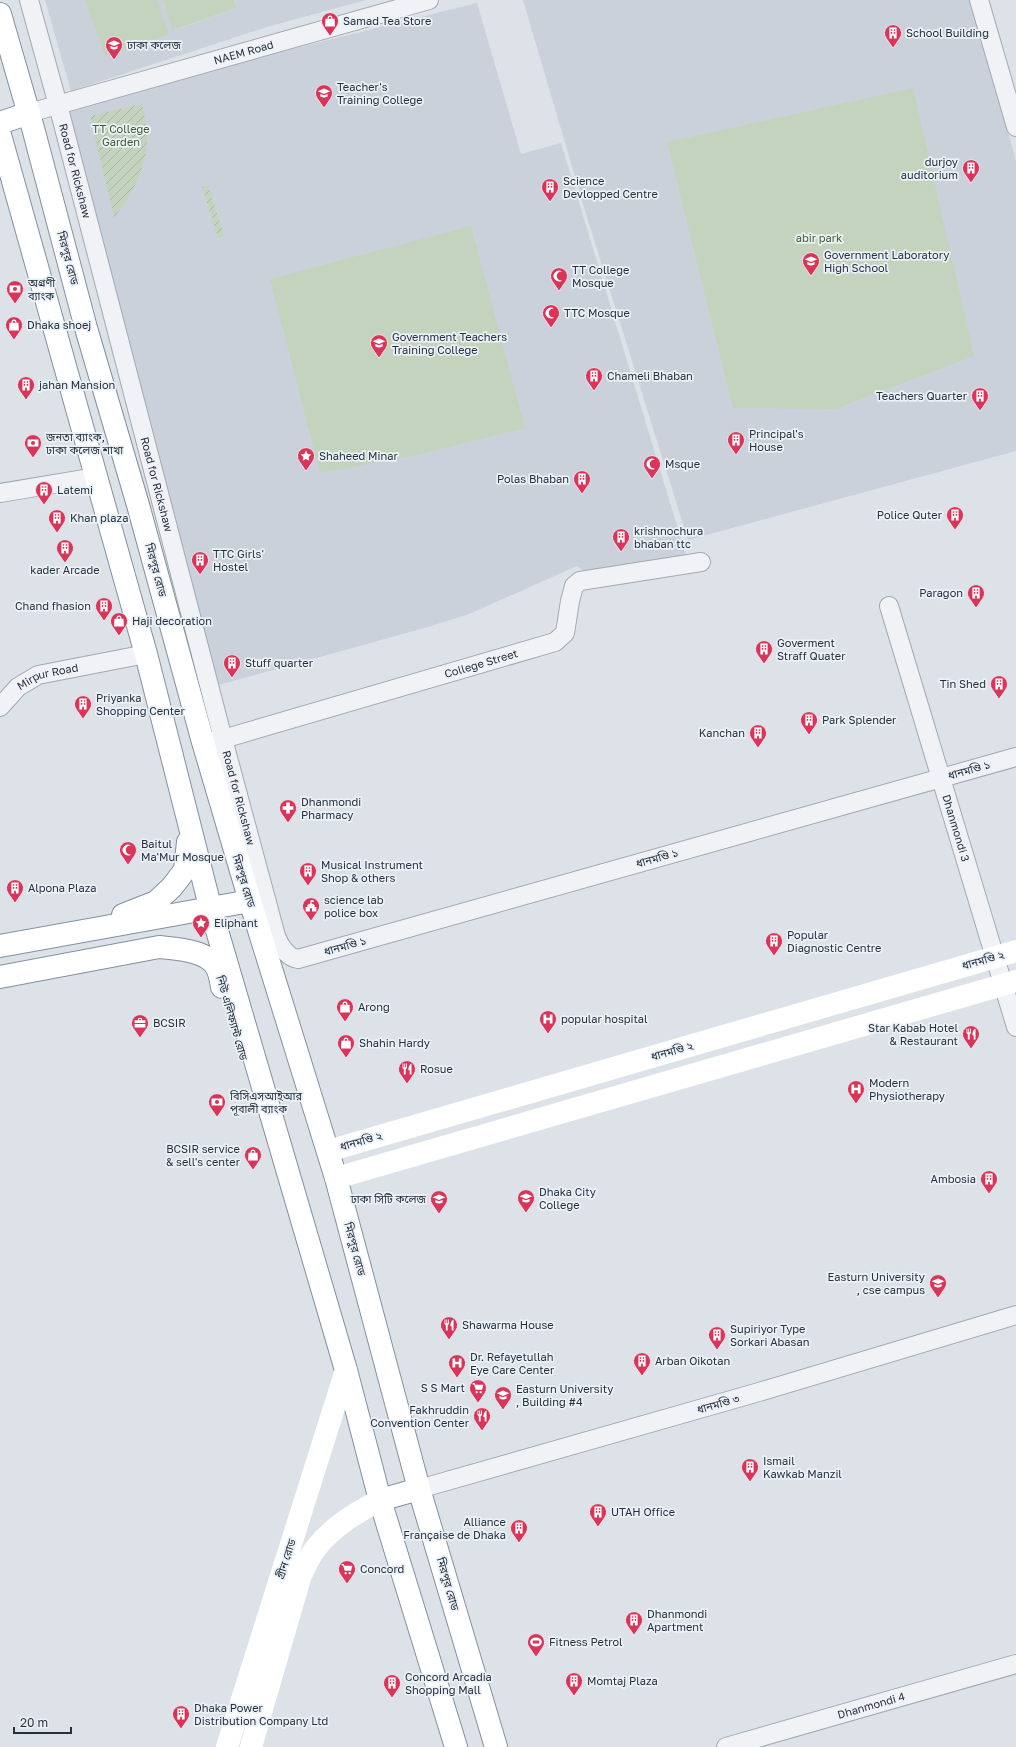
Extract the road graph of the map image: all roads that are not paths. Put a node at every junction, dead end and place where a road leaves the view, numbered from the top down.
1 (29, 0) edge
2 (429, 0) edge
3 (979, 0) edge
4 (0, 14) edge
5 (58, 105) junction
6 (29, 113) junction
7 (0, 123) edge
8 (1016, 128) edge
9 (0, 135) edge
10 (96, 477) junction
11 (0, 493) edge
12 (701, 562) dead end
13 (889, 606) dead end
14 (146, 654) junction
15 (0, 707) edge
16 (213, 740) junction
17 (1016, 756) edge
18 (940, 778) junction
19 (189, 826) junction
20 (250, 901) junction
21 (211, 910) junction
22 (59, 936) junction
23 (0, 946) edge
24 (1016, 950) edge
25 (994, 957) junction
26 (298, 959) joint
27 (0, 977) edge
28 (1009, 983) edge
29 (1016, 1027) edge
30 (328, 1151) junction
31 (336, 1178) junction
32 (292, 1187) junction
33 (1016, 1315) edge
34 (346, 1370) junction
35 (419, 1489) junction
36 (380, 1500) junction
37 (1016, 1664) edge
38 (227, 1747) edge
39 (251, 1747) edge
40 (456, 1747) edge
41 (496, 1747) edge
42 (726, 1747) edge

1 - 5 street, Road for Rickshaw
2 - 5 street, NAEM Road
3 - 8 street
4 - 6 main road, মিরপুর রোড
5 - 6 street, NAEM Road
5 - 16 street, Road for Rickshaw
6 - 7 main road
6 - 16 main road, মিরপুর রোড
9 - 10 main road
10 - 11 street
10 - 14 main road
12 - 16 street, College Street
13 - 18 street, Dhanmondi 3
14 - 15 street, Mirpur Road
14 - 19 main road
16 - 20 main road, মিরপুর রোড
16 - 26 street, Road for Rickshaw
17 - 18 street, ধানমণ্ডি ১
18 - 25 street, Dhanmondi 3
18 - 26 street, ধানমণ্ডি ১
19 - 21 main road
19 - 22 main road
20 - 21 main road
20 - 30 main road, মিরপুর রোড
21 - 22 main road
21 - 32 main road
22 - 23 main road
24 - 25 main road, ধানমণ্ডি ২
25 - 28 street, Dhanmondi 3
25 - 30 main road, ধানমণ্ডি ২
27 - 32 main road, নিউ এলিফ্যান্ট রোড
28 - 29 street, Dhanmondi 3
28 - 31 main road
30 - 31 main road, মিরপুর রোড
31 - 35 main road, মিরপুর রোড
32 - 34 main road
33 - 35 street, ধানমণ্ডি ৩
34 - 36 main road
34 - 38 main road, গ্রীন রোড
35 - 36 main road, গ্রীন রোড
35 - 41 main road, মিরপুর রোড
36 - 39 main road, গ্রীন রোড
36 - 40 main road
37 - 42 street, Dhanmondi 4

